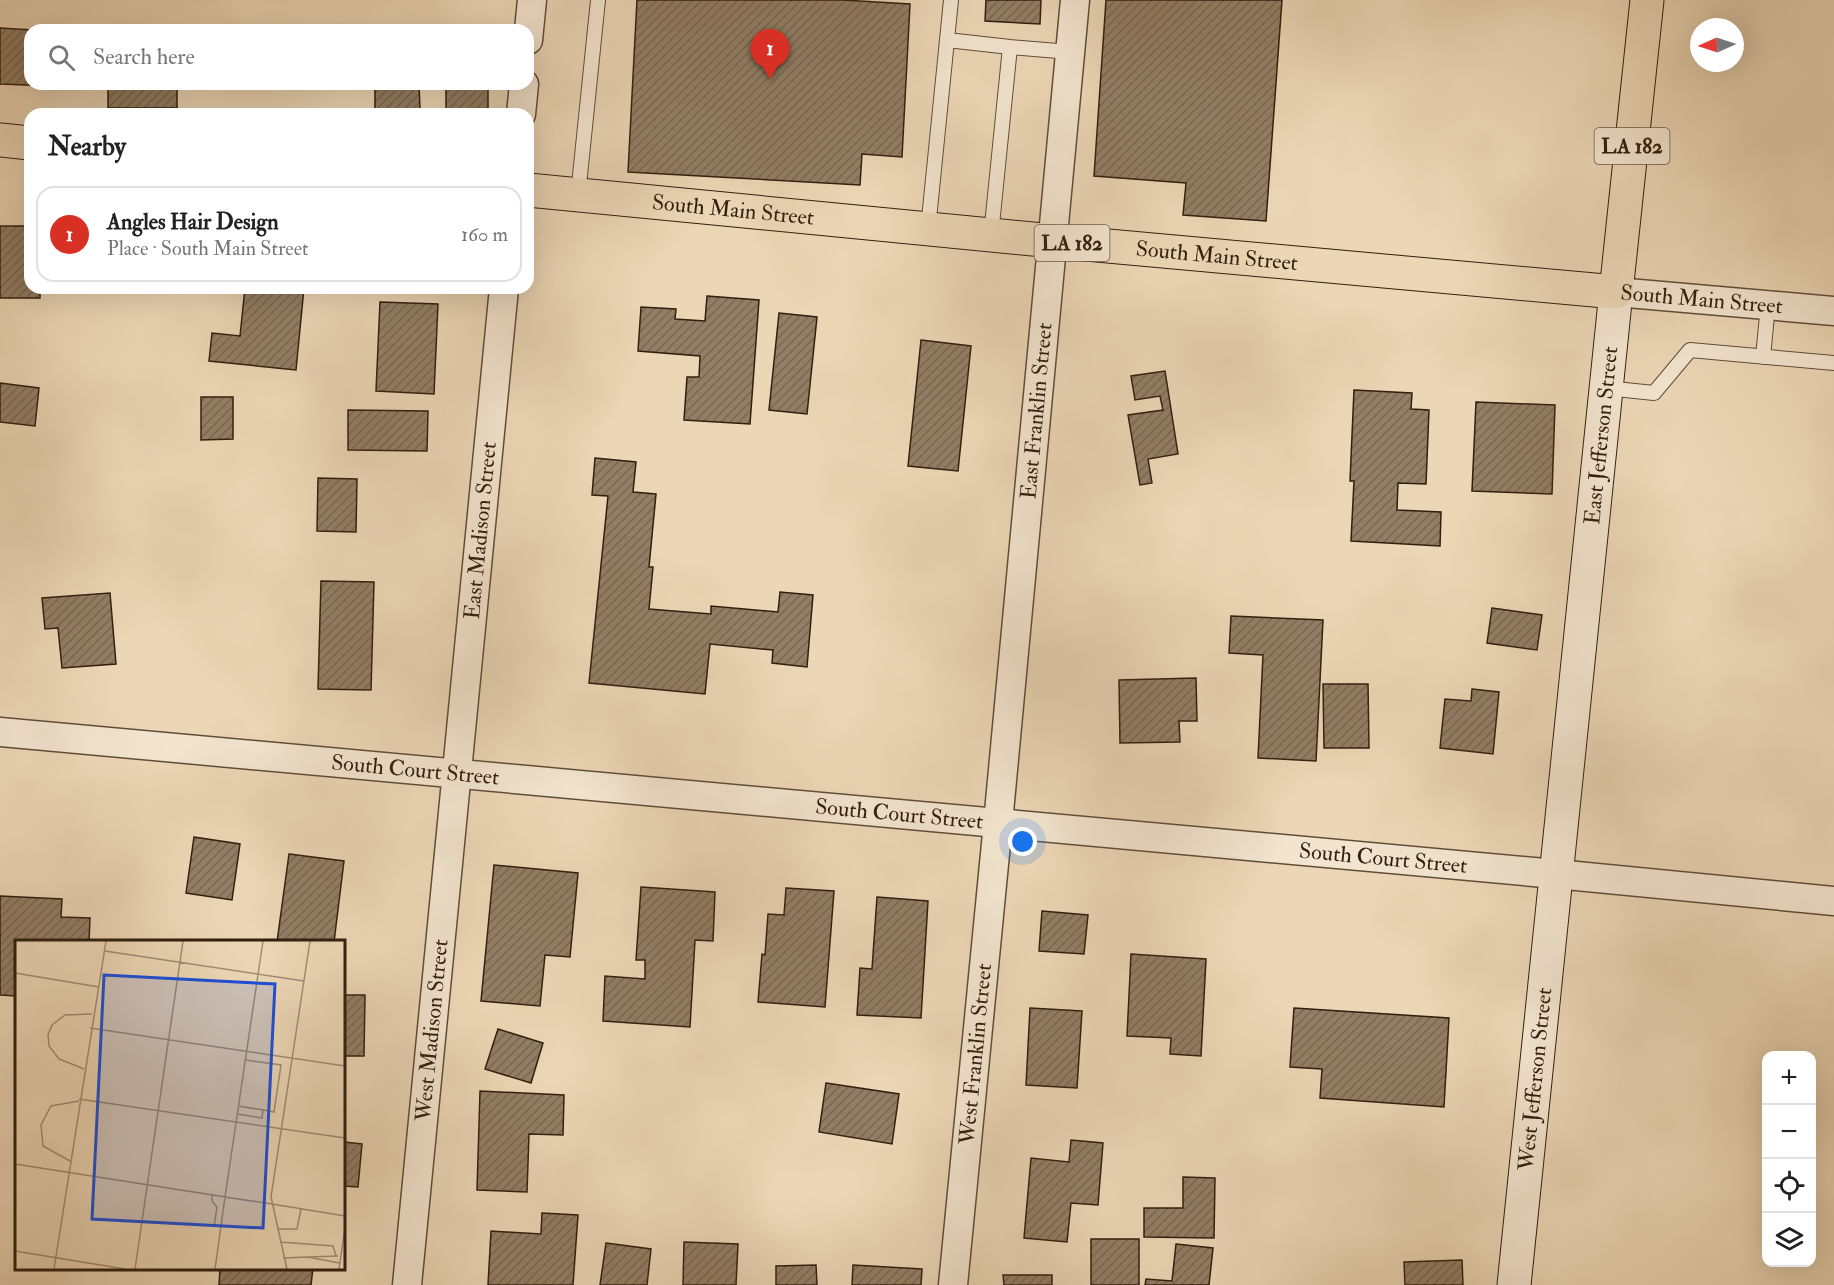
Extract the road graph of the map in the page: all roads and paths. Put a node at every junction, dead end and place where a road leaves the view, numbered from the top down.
1 (532, 0) edge
2 (598, 0) edge
3 (951, 0) edge
4 (1075, 0) edge
5 (1647, 0) edge
6 (530, 24) edge
7 (947, 40) junction
8 (1010, 47) junction
9 (1070, 52) junction
10 (523, 90) edge
11 (522, 108) edge
12 (0, 140) edge
13 (24, 142) edge
14 (534, 191) edge
15 (578, 195) junction
16 (928, 229) junction
17 (991, 235) junction
18 (1053, 241) junction
19 (1616, 292) junction
20 (503, 294) edge
21 (1768, 305) junction
22 (1834, 311) edge
23 (1762, 357) junction
24 (1834, 363) edge
25 (1606, 388) junction
26 (0, 732) edge
27 (457, 774) junction
28 (999, 823) junction
29 (1556, 874) junction
30 (1834, 901) edge
31 (407, 1285) edge
32 (953, 1285) edge
33 (1514, 1285) edge

1 - 6 street
2 - 15 lane
3 - 7 lane
4 - 9 street, East Franklin Street
5 - 19 main road, East Jefferson Street / LA 182
7 - 8 lane
7 - 16 lane
8 - 9 lane
8 - 17 lane
9 - 18 street, East Franklin Street
10 - 11 street
12 - 13 main road
14 - 15 main road, South Main Street / LA 182
15 - 16 main road, South Main Street / LA 182
16 - 17 main road, South Main Street / LA 182
17 - 18 main road, South Main Street / LA 182
18 - 19 main road, South Main Street / LA 182
18 - 28 street, East Franklin Street
19 - 21 street, South Main Street
19 - 25 street, East Jefferson Street
20 - 27 street, East Madison Street
21 - 22 street, South Main Street
21 - 23 lane
23 - 24 lane
23 - 25 lane
25 - 29 street, East Jefferson Street
26 - 27 street, South Court Street
27 - 28 street, South Court Street
27 - 31 street, West Madison Street
28 - 29 street, South Court Street
28 - 32 street, West Franklin Street
29 - 30 street, South Court Street
29 - 33 street, West Jefferson Street

